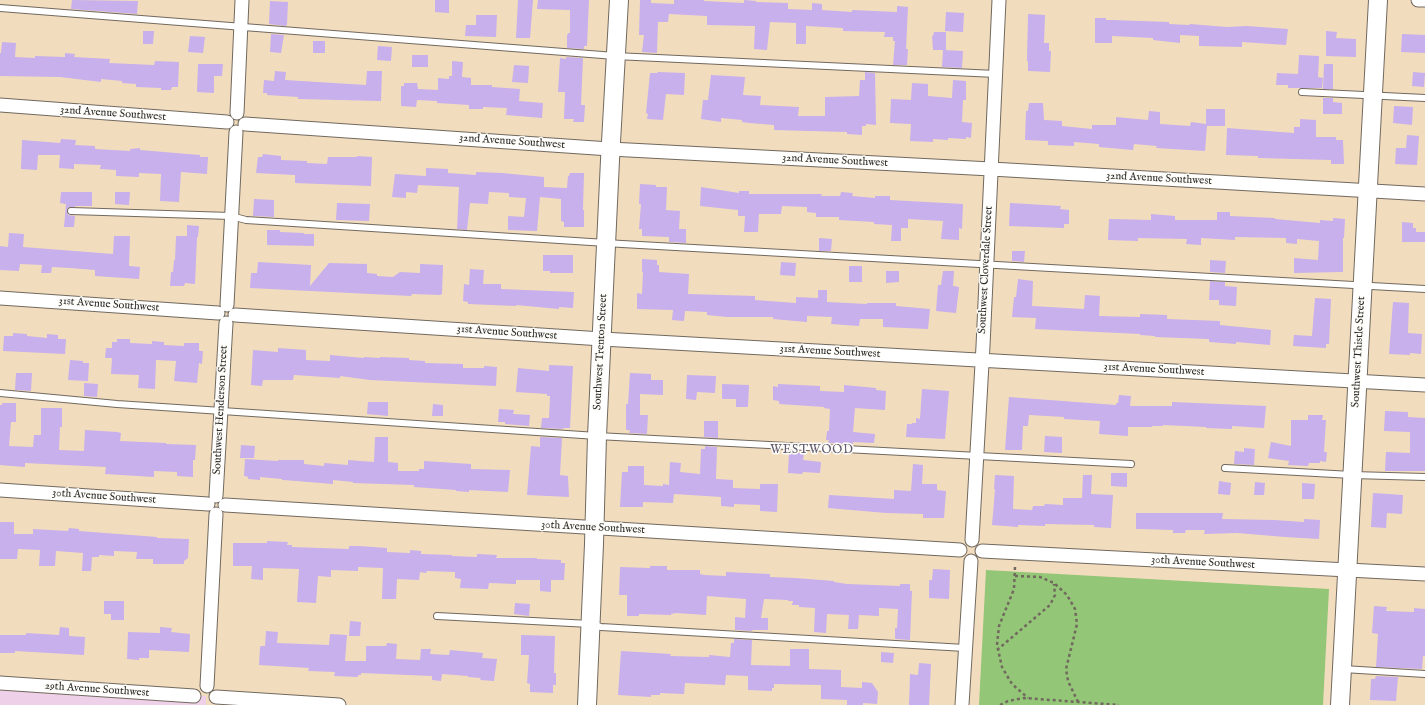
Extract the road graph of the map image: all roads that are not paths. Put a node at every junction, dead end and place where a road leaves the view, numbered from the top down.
1 (242, 0) edge
2 (619, 0) edge
3 (999, 0) edge
4 (1378, 0) edge
5 (1418, 0) edge
6 (1425, 0) edge
7 (0, 8) edge
8 (241, 27) junction
9 (615, 56) junction
10 (996, 74) junction
11 (1302, 92) dead end
12 (1373, 95) junction
13 (1425, 98) edge
14 (0, 105) edge
15 (237, 113) junction
16 (227, 122) junction
17 (241, 128) junction
18 (610, 149) junction
19 (991, 169) junction
20 (1367, 191) junction
21 (1425, 194) edge
22 (71, 211) dead end
23 (231, 216) junction
24 (607, 243) junction
25 (986, 265) junction
26 (1362, 285) junction
27 (1425, 289) edge
28 (0, 298) edge
29 (227, 314) junction
30 (602, 340) junction
31 (982, 360) junction
32 (1357, 381) junction
33 (1425, 385) edge
34 (0, 393) edge
35 (221, 410) junction
36 (597, 436) junction
37 (976, 455) junction
38 (1131, 464) dead end
39 (1225, 468) dead end
40 (1352, 475) junction
41 (1425, 477) edge
42 (0, 490) edge
43 (216, 505) junction
44 (595, 528) junction
45 (972, 540) junction
46 (960, 550) junction
47 (982, 551) junction
48 (971, 561) junction
49 (1347, 571) junction
50 (1425, 574) edge
51 (437, 616) dead end
52 (590, 624) junction
53 (966, 648) junction
54 (1342, 669) junction
55 (1425, 674) edge
56 (0, 683) edge
57 (207, 686) junction
58 (196, 701) edge
59 (215, 701) edge
60 (339, 705) edge
61 (587, 705) edge
62 (962, 705) edge
63 (1340, 705) edge

1 - 8 street
2 - 9 street, Southwest Trenton Street
3 - 10 street, Southwest Cloverdale Street
4 - 12 street, Southwest Thistle Street
5 - 6 street
7 - 8 lane
8 - 9 lane
8 - 15 street
9 - 10 lane
9 - 18 street, Southwest Trenton Street
10 - 19 street, Southwest Cloverdale Street
11 - 12 lane
12 - 13 lane
12 - 20 street, Southwest Thistle Street
14 - 16 street, 32nd Avenue Southwest
15 - 16 street
15 - 17 street
16 - 17 street
17 - 18 street, 32nd Avenue Southwest
17 - 23 street, Southwest Henderson Street
18 - 19 street, 32nd Avenue Southwest
18 - 24 street, Southwest Trenton Street
19 - 20 street, 32nd Avenue Southwest
19 - 25 street, Southwest Cloverdale Street
20 - 21 street, 32nd Avenue Southwest
20 - 26 street, Southwest Thistle Street
22 - 23 lane
23 - 24 lane
23 - 29 street, Southwest Henderson Street
24 - 25 lane
24 - 30 street, Southwest Trenton Street
25 - 26 lane
25 - 31 street, Southwest Cloverdale Street
26 - 27 lane
26 - 32 street, Southwest Thistle Street
28 - 29 street, 31st Avenue Southwest
29 - 30 street, 31st Avenue Southwest
29 - 35 street, Southwest Henderson Street
30 - 31 street, 31st Avenue Southwest
30 - 36 street, Southwest Trenton Street
31 - 32 street, 31st Avenue Southwest
31 - 37 street, Southwest Cloverdale Street
32 - 33 street, 31st Avenue Southwest
32 - 40 street, Southwest Thistle Street
34 - 35 lane
35 - 36 lane
35 - 43 street, Southwest Henderson Street
36 - 37 lane
36 - 44 street, Southwest Trenton Street
37 - 38 lane
37 - 45 street, Southwest Cloverdale Street
39 - 40 lane
40 - 41 lane
40 - 49 street, Southwest Thistle Street
42 - 43 street, 30th Avenue Southwest
43 - 44 street, 30th Avenue Southwest
43 - 57 street, Southwest Henderson Street
44 - 46 street, 30th Avenue Southwest
44 - 52 street, Southwest Trenton Street
45 - 46 street
45 - 47 street
46 - 48 street
47 - 48 street
47 - 49 street, 30th Avenue Southwest
48 - 53 street
49 - 50 street, 30th Avenue Southwest
49 - 54 street, Southwest Thistle Street
51 - 52 lane
52 - 53 lane
52 - 61 street, Southwest Trenton Street
53 - 62 street
54 - 55 lane
54 - 63 street, Southwest Thistle Street
56 - 58 street, 29th Avenue Southwest
57 - 58 street
57 - 59 street
59 - 60 street

